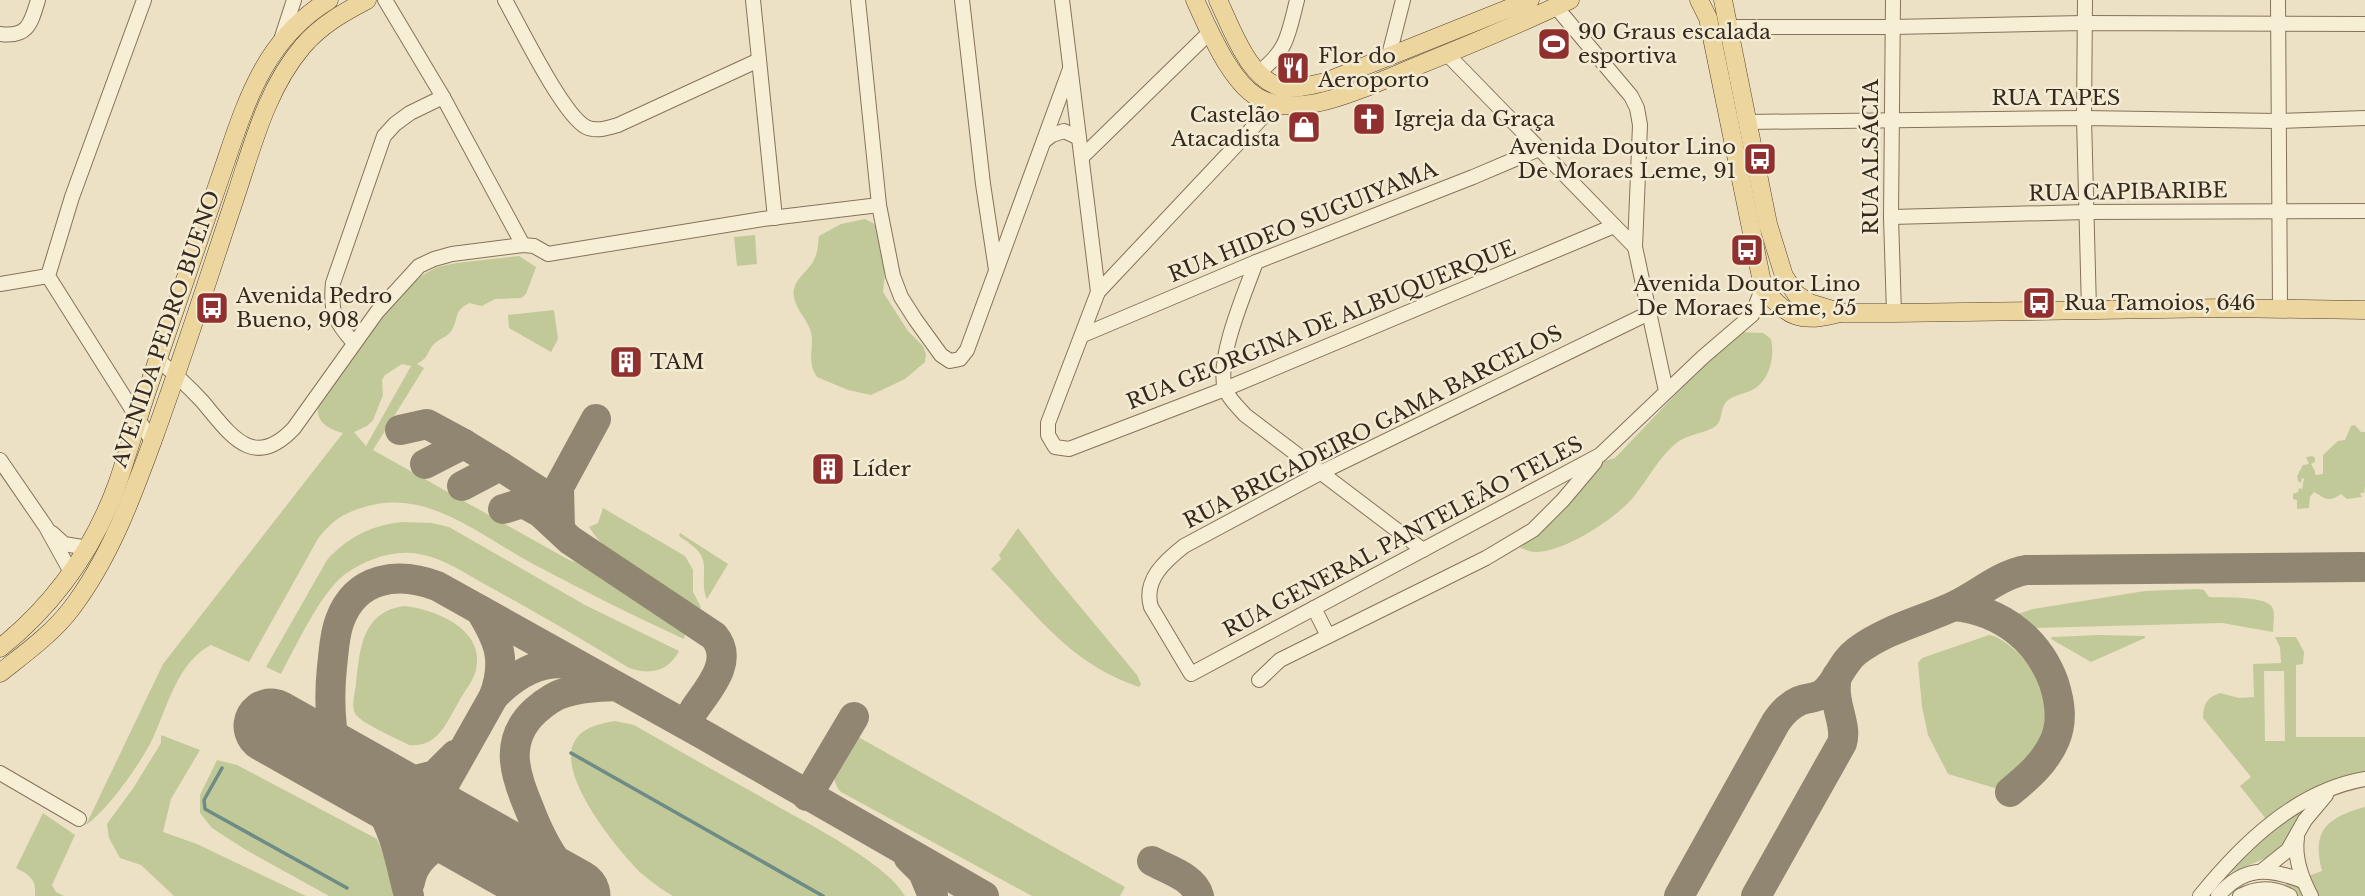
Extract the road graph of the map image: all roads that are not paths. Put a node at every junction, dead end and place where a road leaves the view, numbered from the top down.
1 (38, 0) edge
2 (144, 0) edge
3 (294, 0) edge
4 (328, 0) edge
5 (368, 0) edge
6 (385, 0) edge
7 (505, 0) edge
8 (753, 0) edge
9 (858, 0) edge
10 (962, 0) edge
11 (1062, 0) edge
12 (1195, 0) edge
13 (1218, 0) edge
14 (1297, 0) edge
15 (1403, 0) edge
16 (1530, 0) edge
17 (1699, 0) edge
18 (1723, 0) edge
19 (1893, 0) edge
20 (2085, 0) edge
21 (2278, 0) edge
22 (1563, 3) edge
23 (1513, 4) edge
24 (2085, 23) junction
25 (2365, 24) edge
26 (2278, 25) junction
27 (1730, 27) junction
28 (1892, 27) junction
29 (1210, 32) junction
30 (0, 34) edge
31 (281, 40) junction
32 (1447, 54) junction
33 (1389, 55) junction
34 (759, 60) junction
35 (1070, 69) junction
36 (1258, 73) junction
37 (443, 96) junction
38 (1275, 104) junction
39 (1076, 112) junction
40 (1054, 113) junction
41 (2084, 118) junction
42 (2365, 118) edge
43 (1892, 120) junction
44 (2278, 121) junction
45 (1747, 122) junction
46 (1079, 138) junction
47 (1044, 141) junction
48 (1539, 149) junction
49 (1082, 157) junction
50 (879, 205) junction
51 (2279, 211) junction
52 (2365, 211) edge
53 (2086, 212) junction
54 (1891, 217) junction
55 (775, 218) junction
56 (1614, 226) junction
57 (523, 245) junction
58 (1635, 247) junction
59 (1256, 262) junction
60 (996, 271) junction
61 (48, 276) junction
62 (1787, 282) junction
63 (0, 284) edge
64 (1763, 287) junction
65 (1098, 292) junction
66 (1804, 300) junction
67 (2280, 308) junction
68 (1782, 310) junction
69 (2089, 310) junction
70 (2365, 310) edge
71 (1649, 313) junction
72 (1843, 313) junction
73 (1895, 313) junction
74 (1752, 315) junction
75 (1083, 335) junction
76 (354, 344) junction
77 (158, 360) junction
78 (177, 375) junction
79 (118, 387) junction
80 (1225, 388) junction
81 (1666, 391) junction
82 (146, 394) junction
83 (138, 419) junction
84 (152, 441) junction
85 (1600, 455) junction
86 (0, 460) edge
87 (1322, 472) junction
88 (47, 527) junction
89 (1423, 550) junction
90 (96, 551) junction
91 (72, 574) junction
92 (1314, 608) junction
93 (1328, 636) junction
94 (0, 648) edge
95 (0, 673) edge
96 (1191, 674) joint
97 (1259, 680) dead end
98 (0, 773) edge
99 (2365, 779) edge
100 (2334, 786) junction
101 (79, 819) dead end
102 (2298, 833) junction
103 (2263, 870) junction
104 (2303, 881) junction
105 (2200, 896) edge
106 (2218, 896) edge
107 (2240, 896) edge
108 (2290, 896) edge
109 (2311, 896) edge

1 - 30 street
2 - 61 street
3 - 31 street
4 - 31 main road, AVENIDA PEDRO BUENO
5 - 78 main road, AVENIDA PEDRO BUENO
6 - 37 street
7 - 34 street
8 - 34 street
9 - 50 street
10 - 60 street
11 - 35 street
12 - 29 main road
13 - 36 main road
14 - 36 street
15 - 33 street
16 - 23 main road
17 - 64 main road
18 - 27 main road
19 - 28 street, RUA ALSÁCIA
20 - 24 street
21 - 26 street
22 - 32 main road
22 - 58 street
23 - 33 main road
24 - 26 street
24 - 28 street
24 - 41 street
25 - 26 street
26 - 44 street
27 - 28 street
27 - 45 main road
28 - 43 street, RUA ALSÁCIA
29 - 38 main road
29 - 49 street
31 - 77 main road, AVENIDA PEDRO BUENO
32 - 38 main road
32 - 48 street
33 - 36 main road
34 - 55 street
35 - 39 street
35 - 40 street
37 - 57 street
37 - 76 street
38 - 65 street
39 - 40 street
39 - 46 street
40 - 47 street
41 - 43 street, RUA TAPES
41 - 44 street, RUA TAPES
41 - 53 street
42 - 44 street, RUA TAPES
43 - 45 street, RUA TAPES
43 - 54 street, RUA ALSÁCIA
44 - 51 street
45 - 62 main road
46 - 47 street
46 - 49 street
47 - 60 street
48 - 56 street
48 - 59 street, RUA HIDEO SUGUIYAMA
49 - 65 street
50 - 55 street
50 - 60 street
51 - 52 street, RUA CAPIBARIBE
51 - 53 street, RUA CAPIBARIBE
51 - 67 street
53 - 54 street, RUA CAPIBARIBE
53 - 69 street
54 - 73 street, RUA ALSÁCIA
55 - 57 street
56 - 58 street
56 - 80 street, RUA GEORGINA DE ALBUQUERQUE
57 - 76 street
58 - 71 street
59 - 75 street, RUA HIDEO SUGUIYAMA
59 - 80 street
61 - 63 street
61 - 79 street
62 - 64 main road
62 - 66 main road
64 - 68 main road
64 - 74 street, RUA GENERAL PANTELEÃO TELES
65 - 75 street
66 - 68 main road
66 - 72 main road
67 - 69 main road
67 - 70 main road
68 - 72 main road
68 - 74 street
69 - 73 main road
71 - 81 street
71 - 87 street, RUA BRIGADEIRO GAMA BARCELOS
72 - 73 main road
74 - 81 street, RUA GENERAL PANTELEÃO TELES
75 - 80 street, RUA GEORGINA DE ALBUQUERQUE
76 - 78 street
77 - 78 street
77 - 82 main road, AVENIDA PEDRO BUENO
78 - 84 main road, AVENIDA PEDRO BUENO
79 - 82 street
79 - 83 street
80 - 87 street
81 - 85 street, RUA GENERAL PANTELEÃO TELES
82 - 83 main road, AVENIDA PEDRO BUENO
83 - 84 street
83 - 90 main road, AVENIDA PEDRO BUENO
84 - 90 main road, AVENIDA PEDRO BUENO
85 - 89 street, RUA GENERAL PANTELEÃO TELES
85 - 93 street
86 - 88 street
87 - 89 street
87 - 96 street, RUA BRIGADEIRO GAMA BARCELOS
88 - 90 street
88 - 91 street
89 - 92 street, RUA GENERAL PANTELEÃO TELES
90 - 91 main road, AVENIDA PEDRO BUENO
90 - 95 main road, AVENIDA PEDRO BUENO
91 - 94 main road, AVENIDA PEDRO BUENO
92 - 93 street
92 - 96 street, RUA GENERAL PANTELEÃO TELES
93 - 97 street
98 - 101 street
99 - 100 street
100 - 102 street
100 - 105 street
102 - 103 street
102 - 104 street
103 - 104 street
103 - 106 street
104 - 109 street
107 - 108 street

